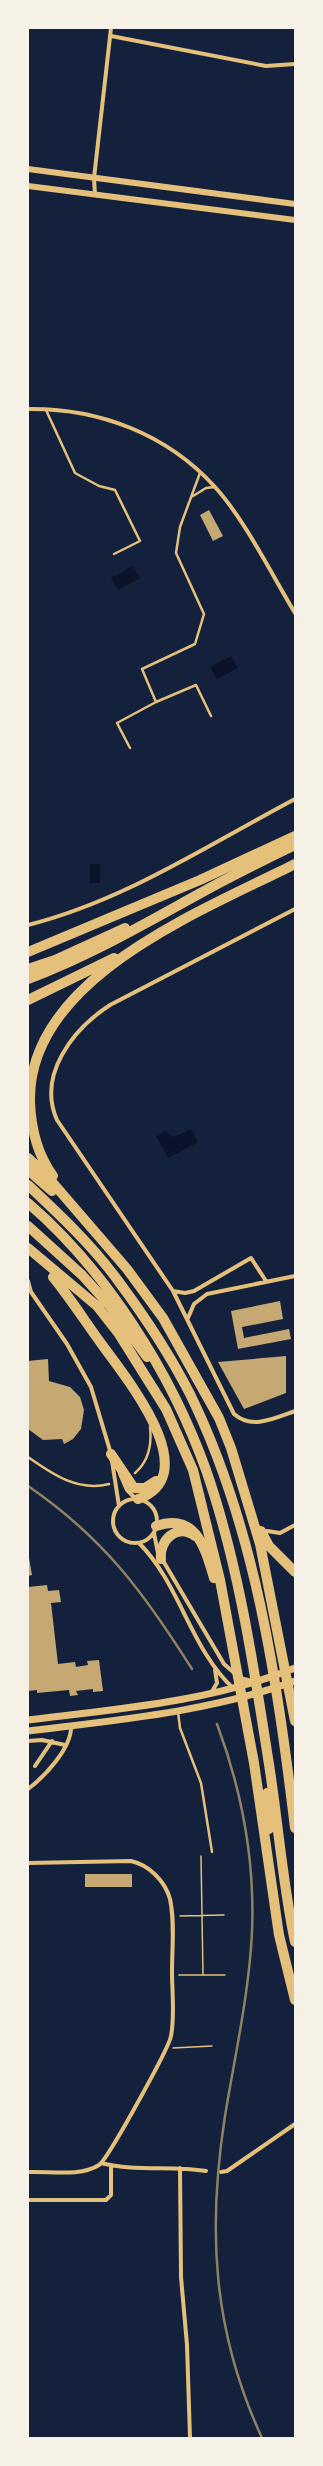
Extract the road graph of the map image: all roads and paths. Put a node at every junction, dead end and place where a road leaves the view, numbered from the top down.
1 (111, 28) edge
2 (111, 36) junction
3 (295, 64) edge
4 (28, 170) edge
5 (94, 178) junction
6 (28, 186) edge
7 (95, 195) junction
8 (295, 204) edge
9 (295, 220) edge
10 (28, 409) edge
11 (46, 409) junction
12 (200, 473) junction
13 (215, 488) junction
14 (192, 497) junction
15 (114, 554) dead end
16 (295, 613) edge
17 (156, 702) junction
18 (211, 716) dead end
19 (130, 748) dead end
20 (295, 800) edge
21 (295, 836) edge
22 (295, 844) edge
23 (295, 864) edge
24 (219, 883) junction
25 (295, 909) edge
26 (28, 925) edge
27 (157, 935) junction
28 (28, 952) edge
29 (28, 970) edge
30 (28, 979) edge
31 (28, 1000) edge
32 (28, 1158) edge
33 (28, 1170) edge
34 (28, 1185) edge
35 (28, 1203) edge
36 (28, 1226) edge
37 (98, 1234) junction
38 (28, 1248) edge
39 (295, 1276) edge
40 (266, 1281) junction
41 (28, 1282) edge
42 (200, 1287) junction
43 (29, 1291) edge
44 (173, 1291) junction
45 (207, 1294) junction
46 (188, 1318) junction
47 (164, 1379) junction
48 (209, 1402) junction
49 (295, 1411) edge
50 (149, 1414) junction
51 (231, 1448) junction
52 (111, 1454) junction
53 (28, 1457) edge
54 (135, 1473) dead end
55 (163, 1474) junction
56 (109, 1484) dead end
57 (137, 1499) junction
58 (119, 1506) junction
59 (295, 1525) edge
60 (155, 1529) junction
61 (267, 1530) dead end
62 (199, 1539) junction
63 (139, 1543) junction
64 (162, 1559) junction
65 (295, 1572) edge
66 (228, 1632) junction
67 (271, 1657) junction
68 (290, 1667) edge
69 (215, 1669) junction
70 (261, 1680) junction
71 (295, 1681) edge
72 (234, 1688) junction
73 (257, 1694) junction
74 (207, 1695) junction
75 (178, 1711) junction
76 (28, 1720) edge
77 (295, 1721) edge
78 (71, 1726) junction
79 (28, 1731) edge
80 (28, 1741) edge
81 (52, 1741) junction
82 (65, 1745) junction
83 (268, 1759) junction
84 (35, 1766) dead end
85 (28, 1789) edge
86 (295, 1828) edge
87 (212, 1852) dead end
88 (201, 1856) dead end
89 (28, 1863) edge
90 (275, 1907) junction
91 (201, 1915) junction
92 (224, 1915) dead end
93 (180, 1916) dead end
94 (295, 1942) edge
95 (203, 1975) junction
96 (225, 1975) dead end
97 (176, 1976) dead end
98 (295, 2000) edge
99 (212, 2046) dead end
100 (173, 2048) dead end
101 (295, 2124) edge
102 (101, 2164) junction
103 (111, 2166) junction
104 (180, 2168) junction
105 (206, 2171) dead end
106 (28, 2172) edge
107 (221, 2172) dead end
108 (28, 2200) edge
109 (190, 2438) edge

1 - 2 street
2 - 3 street
2 - 5 street
4 - 5 street
5 - 7 street
5 - 8 street
6 - 7 street
7 - 9 street
10 - 11 street
11 - 12 street
11 - 15 lane
12 - 13 street
12 - 14 lane
13 - 14 lane
13 - 16 street
14 - 17 lane
17 - 18 lane
17 - 19 lane
20 - 26 street
21 - 28 highway
22 - 24 highway
23 - 27 highway
24 - 29 highway
24 - 30 highway
25 - 44 street
27 - 31 highway
27 - 37 highway
32 - 37 highway
33 - 37 highway
34 - 67 highway
35 - 47 highway
36 - 47 highway
37 - 48 highway
38 - 50 highway
38 - 66 highway
39 - 40 street
40 - 42 street
40 - 45 street
41 - 43 street
42 - 44 street
42 - 45 street
43 - 52 street
44 - 46 street
45 - 46 street
46 - 49 street
47 - 83 highway
48 - 51 highway
48 - 67 highway
50 - 54 lane
50 - 55 highway
51 - 65 highway
51 - 68 highway
52 - 55 highway
52 - 57 street
52 - 58 street
53 - 56 lane
55 - 57 highway
57 - 58 street
57 - 60 street
58 - 63 street
59 - 61 street
60 - 62 highway
60 - 63 street
60 - 64 street
62 - 64 highway
62 - 66 highway
63 - 69 street
64 - 70 street
66 - 90 highway
67 - 86 highway
68 - 70 main road
68 - 77 highway
69 - 72 street
69 - 74 street
70 - 72 main road
71 - 73 main road
72 - 73 street
72 - 74 main road
73 - 75 main road
74 - 76 main road
75 - 78 main road
75 - 87 lane
78 - 79 main road
78 - 82 street
80 - 81 street
81 - 82 street
81 - 84 street
82 - 85 street
83 - 90 highway
83 - 94 highway
88 - 91 path
89 - 102 street
90 - 98 highway
91 - 92 path
91 - 93 path
91 - 95 path
95 - 96 path
95 - 97 path
99 - 100 path
101 - 107 street
102 - 103 street
102 - 106 street
103 - 104 street
103 - 108 street
104 - 105 street
104 - 109 street

